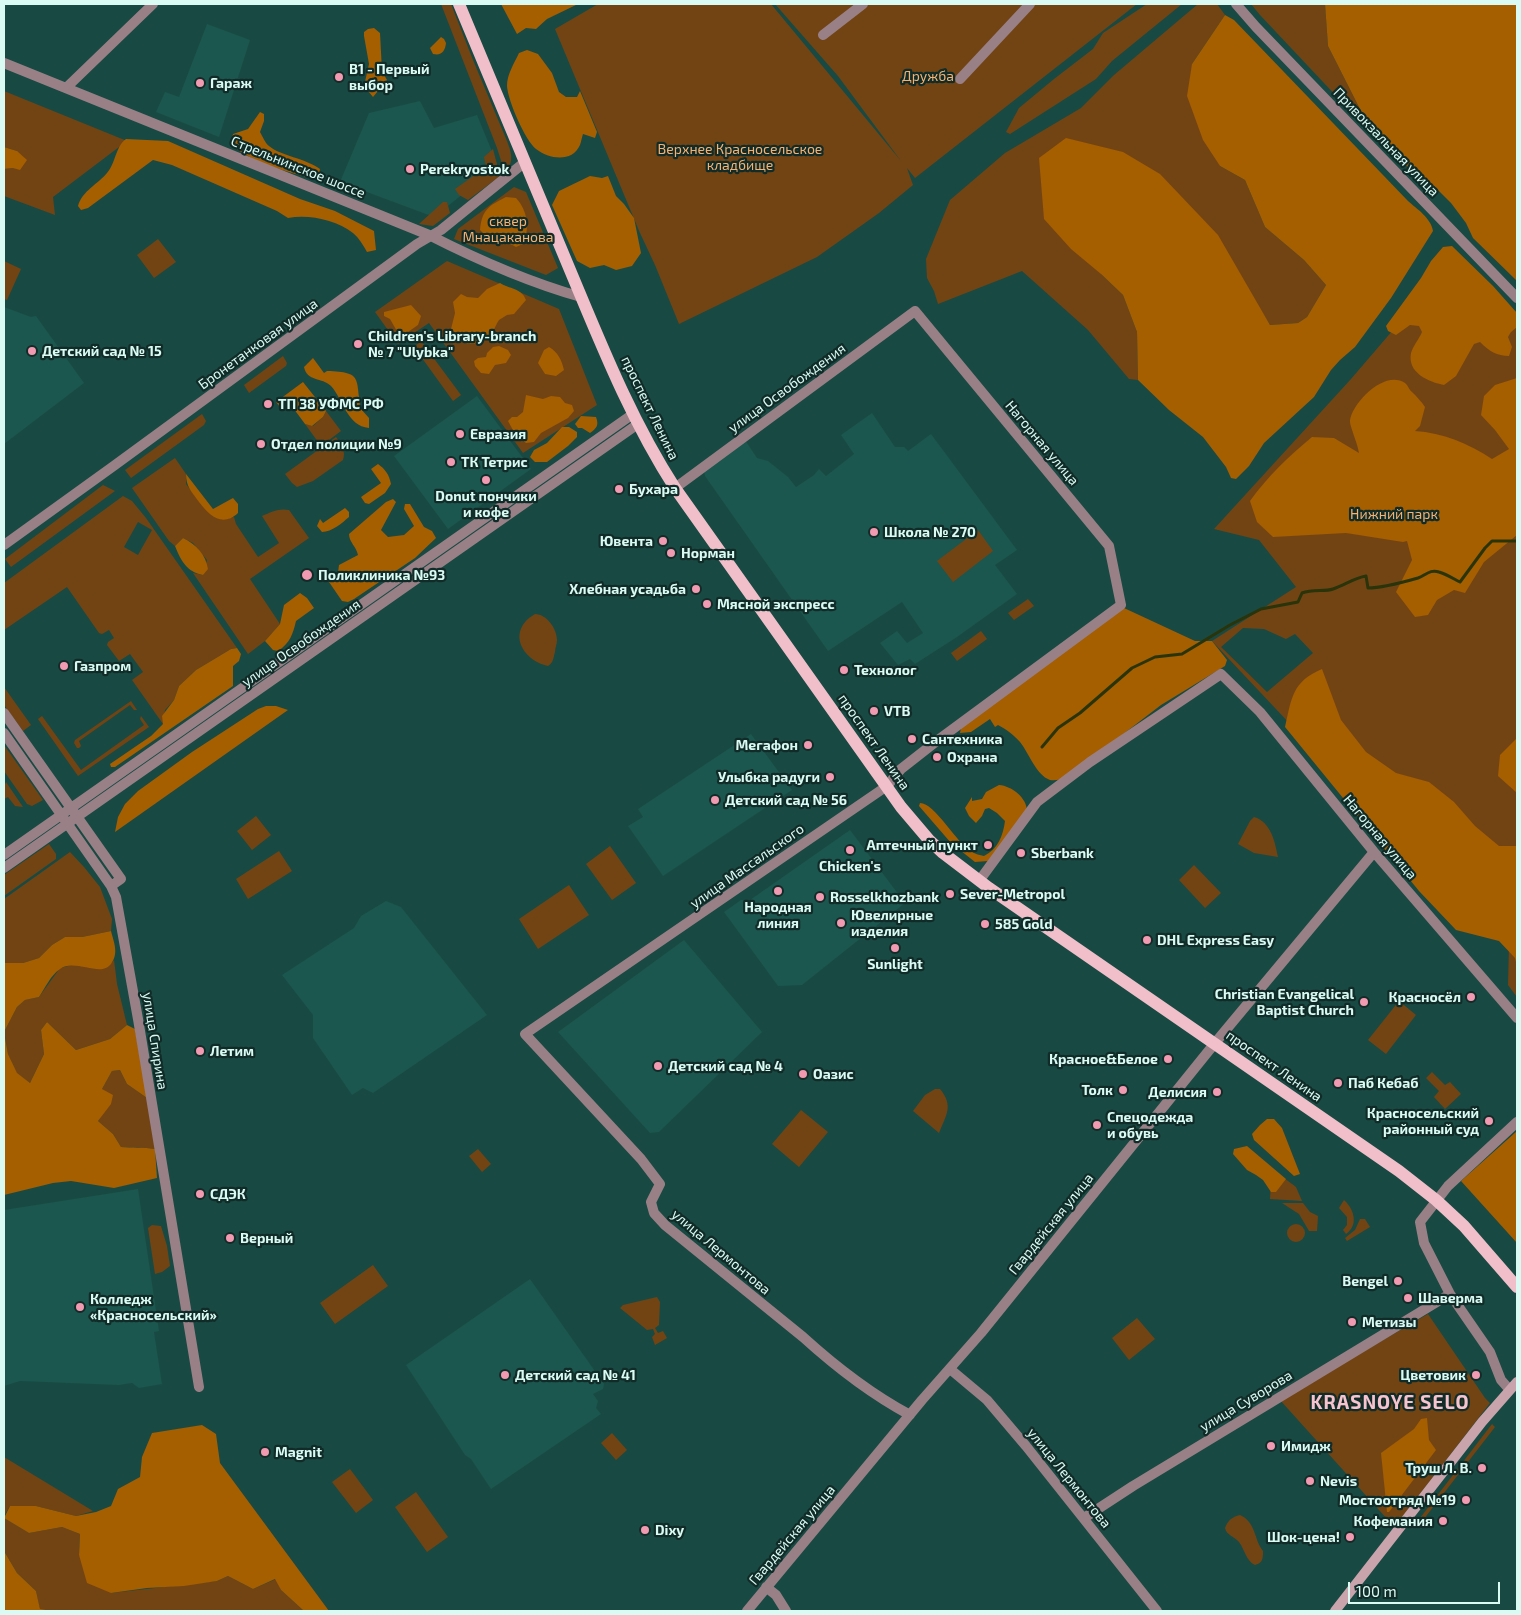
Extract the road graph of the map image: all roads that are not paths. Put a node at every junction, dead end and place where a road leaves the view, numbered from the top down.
1 (153, 4) edge
2 (459, 4) edge
3 (862, 4) edge
4 (1030, 4) edge
5 (1236, 4) edge
6 (823, 35) dead end
7 (4, 63) edge
8 (960, 79) dead end
9 (66, 88) junction
10 (525, 162) junction
11 (429, 235) junction
12 (581, 297) junction
13 (1517, 298) edge
14 (915, 311) joint
15 (636, 419) junction
16 (675, 488) junction
17 (4, 545) edge
18 (1121, 605) joint
19 (4, 713) edge
20 (4, 732) edge
21 (887, 786) junction
22 (69, 815) junction
23 (1374, 852) junction
24 (4, 855) edge
25 (4, 868) edge
26 (980, 881) junction
27 (111, 886) junction
28 (1517, 1018) edge
29 (526, 1034) joint
30 (1214, 1043) junction
31 (1517, 1122) edge
32 (1436, 1200) junction
33 (1517, 1287) edge
34 (1450, 1294) junction
35 (950, 1369) junction
36 (1517, 1382) edge
37 (199, 1387) dead end
38 (1509, 1389) junction
39 (910, 1415) junction
40 (1084, 1518) junction
41 (766, 1587) junction
42 (747, 1611) edge
43 (786, 1611) edge
44 (1157, 1611) edge
45 (1335, 1611) edge

1 - 9 street
2 - 10 main road, проспект Ленина
3 - 6 street
4 - 8 street
5 - 13 street, Привокзальная улица
7 - 9 street, Стрельнинское шоссе
9 - 11 street, Стрельнинское шоссе
10 - 11 street, Бронетанковая улица
10 - 12 main road, проспект Ленина
11 - 12 street, Стрельнинское шоссе
11 - 17 street, Бронетанковая улица
12 - 15 main road, проспект Ленина
14 - 16 street, улица Освобождения
14 - 18 street, Нагорная улица
15 - 16 main road, проспект Ленина
15 - 22 street, улица Освобождения
16 - 21 main road, проспект Ленина
18 - 21 street, улица Массальского
19 - 22 street, улица Спирина
20 - 22 street, улица Спирина
21 - 26 main road, проспект Ленина
21 - 29 street, улица Массальского
22 - 24 street, улица Освобождения
22 - 25 street, улица Освобождения
22 - 27 street, улица Спирина
22 - 27 street, улица Спирина
23 - 26 street, Нагорная улица
23 - 28 street, Нагорная улица
23 - 30 street, Гвардейская улица
26 - 30 main road, проспект Ленина
27 - 37 street, улица Спирина
29 - 39 street, улица Лермонтова
30 - 32 main road, проспект Ленина
30 - 35 street, Гвардейская улица
31 - 32 street
32 - 33 main road, проспект Ленина
32 - 34 street
34 - 38 street
34 - 40 street, улица Суворова
35 - 39 street, Гвардейская улица
35 - 40 street, улица Лермонтова
36 - 38 main road
38 - 45 main road
39 - 41 street, Гвардейская улица
40 - 44 street, улица Лермонтова
41 - 42 street, Гвардейская улица
41 - 43 street

